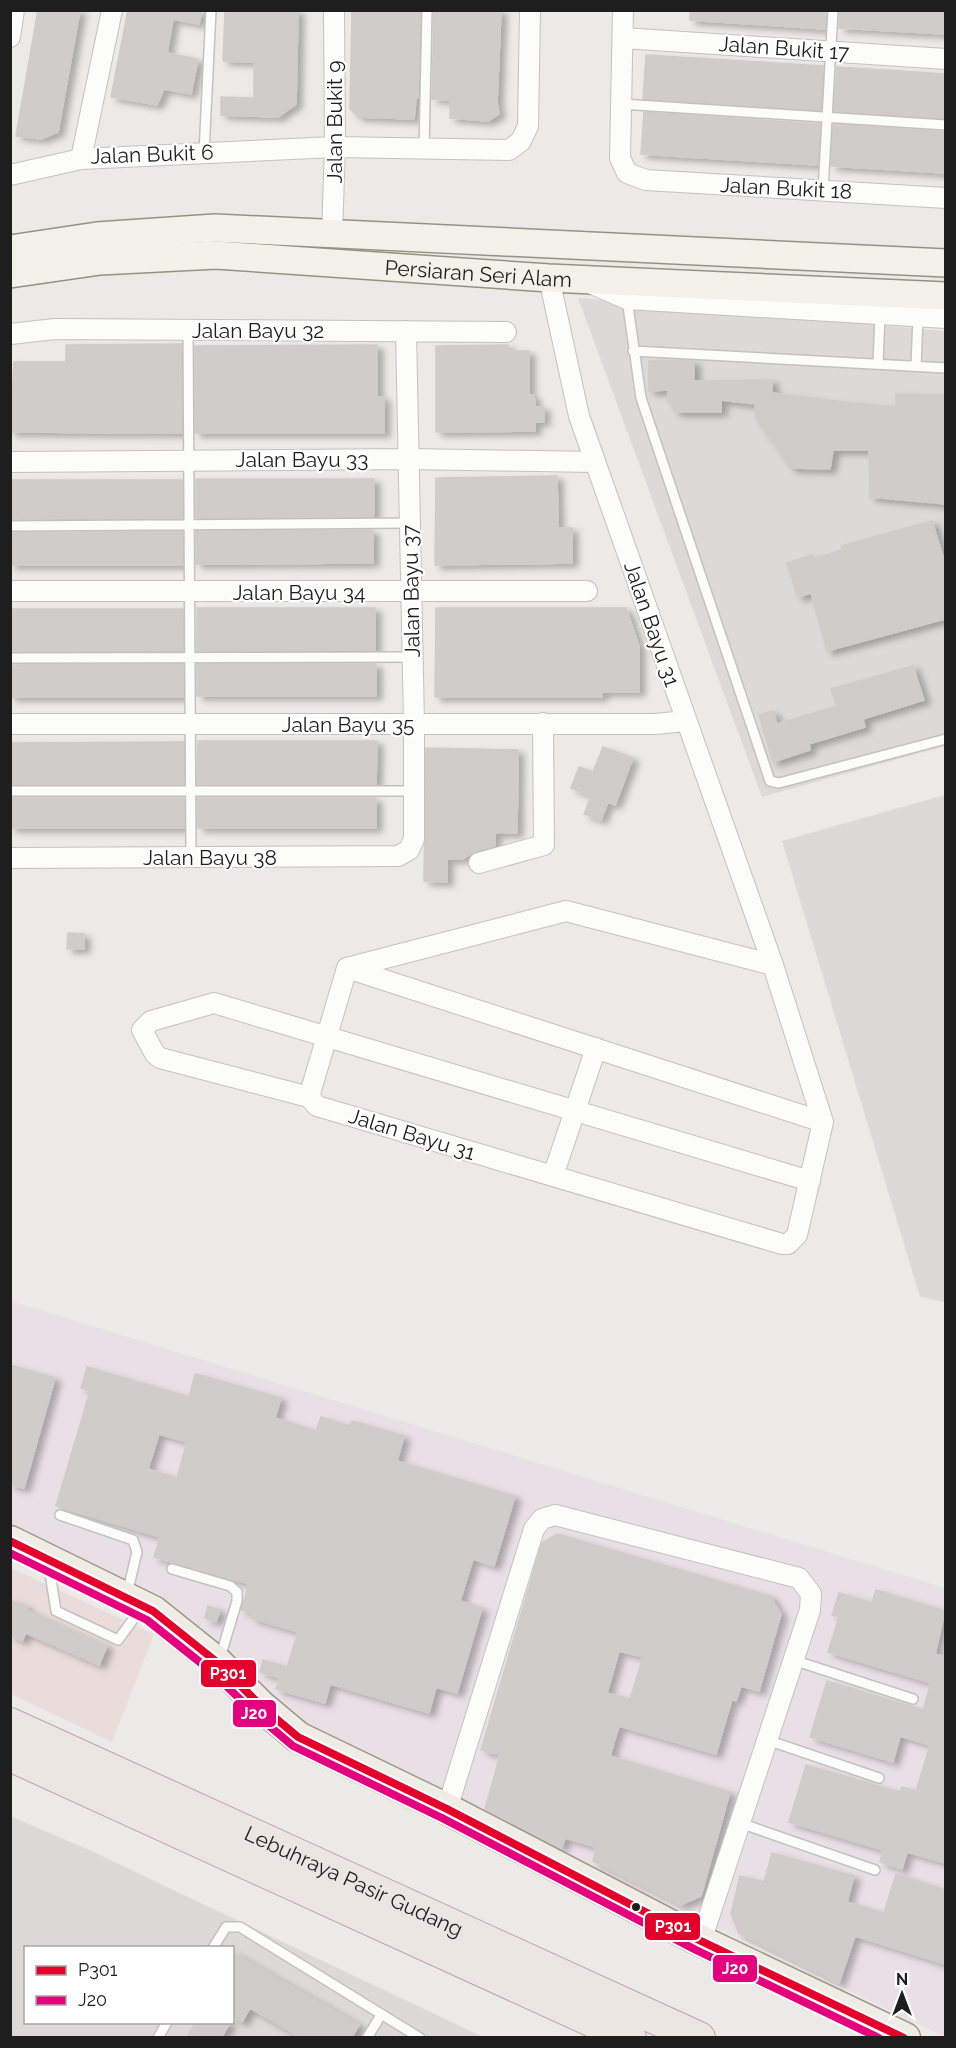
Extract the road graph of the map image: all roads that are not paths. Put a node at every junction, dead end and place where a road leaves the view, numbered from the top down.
1 (14, 10) edge
2 (112, 10) edge
3 (212, 10) edge
4 (334, 10) edge
5 (427, 10) edge
6 (530, 10) edge
7 (623, 10) edge
8 (833, 10) edge
9 (10, 37) edge
10 (623, 38) junction
11 (830, 51) junction
12 (945, 59) edge
13 (621, 104) junction
14 (827, 117) junction
15 (945, 125) edge
16 (335, 147) junction
17 (424, 148) junction
18 (204, 153) junction
19 (81, 159) junction
20 (10, 175) edge
21 (823, 191) junction
22 (945, 198) edge
23 (332, 234) junction
24 (10, 249) edge
25 (945, 263) edge
26 (10, 274) edge
27 (549, 278) junction
28 (580, 279) junction
29 (945, 296) edge
30 (627, 299) junction
31 (880, 315) junction
32 (918, 317) junction
33 (945, 318) edge
34 (188, 330) junction
35 (406, 331) junction
36 (506, 332) dead end
37 (10, 334) edge
38 (633, 351) junction
39 (878, 364) junction
40 (916, 366) junction
41 (945, 368) edge
42 (409, 459) junction
43 (189, 460) junction
44 (10, 462) edge
45 (594, 462) junction
46 (410, 523) junction
47 (189, 525) junction
48 (10, 526) edge
49 (10, 591) edge
50 (587, 591) dead end
51 (189, 592) junction
52 (410, 592) junction
53 (190, 657) junction
54 (412, 657) junction
55 (10, 658) edge
56 (686, 722) junction
57 (543, 723) junction
58 (10, 724) edge
59 (190, 724) junction
60 (414, 724) junction
61 (945, 739) edge
62 (10, 791) edge
63 (414, 791) junction
64 (190, 792) junction
65 (409, 850) joint
66 (191, 857) junction
67 (10, 858) edge
68 (479, 863) dead end
69 (773, 965) junction
70 (347, 968) junction
71 (326, 1037) junction
72 (596, 1048) junction
73 (309, 1097) junction
74 (576, 1111) junction
75 (823, 1122) junction
76 (553, 1176) junction
77 (810, 1181) junction
78 (60, 1515) dead end
79 (10, 1541) edge
80 (50, 1559) junction
81 (172, 1569) dead end
82 (135, 1601) junction
83 (793, 1660) junction
84 (218, 1663) junction
85 (913, 1699) dead end
86 (10, 1724) edge
87 (767, 1740) junction
88 (10, 1755) edge
89 (879, 1778) dead end
90 (447, 1809) junction
91 (740, 1823) junction
92 (875, 1870) dead end
93 (701, 1941) junction
94 (214, 1946) edge
95 (381, 2015) junction
96 (166, 2024) edge
97 (158, 2037) edge
98 (367, 2037) edge
99 (420, 2037) edge
100 (630, 2037) edge
101 (699, 2037) edge
102 (905, 2037) edge

1 - 9 street
2 - 19 street, Jalan Bukit 6
3 - 18 lane
4 - 16 street, Jalan Bukit 9
5 - 17 lane
6 - 17 street, Jalan Bukit 6
7 - 10 street
8 - 11 lane
10 - 11 street, Jalan Bukit 17
10 - 13 street
11 - 12 street, Jalan Bukit 17
11 - 14 lane
13 - 14 lane
13 - 21 street, Jalan Bukit 18
14 - 15 lane
14 - 21 lane
16 - 17 street, Jalan Bukit 6
16 - 18 street, Jalan Bukit 6
16 - 23 street, Jalan Bukit 9
18 - 19 street, Jalan Bukit 6
19 - 20 street
21 - 22 street, Jalan Bukit 18
23 - 24 main road, Persiaran Seri Alam
23 - 25 main road, Persiaran Seri Alam
26 - 27 main road, Persiaran Seri Alam
27 - 28 main road, Persiaran Seri Alam
27 - 45 street, Jalan Bayu 31
28 - 29 main road, Persiaran Seri Alam
28 - 30 street
30 - 31 street
30 - 38 lane
31 - 32 street
31 - 39 lane
32 - 33 street
32 - 40 lane
34 - 35 street, Jalan Bayu 32
34 - 37 street, Jalan Bayu 32
34 - 43 lane
35 - 36 street, Jalan Bayu 32
35 - 42 street, Jalan Bayu 37
38 - 39 lane
38 - 61 lane
39 - 40 lane
40 - 41 lane
42 - 43 street, Jalan Bayu 33
42 - 45 street, Jalan Bayu 33
42 - 46 street, Jalan Bayu 37
43 - 44 street, Jalan Bayu 33
43 - 47 lane
45 - 56 street, Jalan Bayu 31
46 - 47 lane
46 - 52 street, Jalan Bayu 37
47 - 48 lane
47 - 51 lane
49 - 51 street, Jalan Bayu 34
50 - 52 street, Jalan Bayu 34
51 - 52 street, Jalan Bayu 34
51 - 53 lane
52 - 54 street, Jalan Bayu 37
53 - 54 lane
53 - 55 lane
53 - 59 lane
54 - 60 street, Jalan Bayu 37
56 - 57 street, Jalan Bayu 35
56 - 69 street, Jalan Bayu 31
57 - 60 street, Jalan Bayu 35
57 - 68 street
58 - 59 street, Jalan Bayu 35
59 - 60 street, Jalan Bayu 35
59 - 64 lane
60 - 63 street, Jalan Bayu 37
62 - 64 lane
63 - 64 lane
63 - 65 street, Jalan Bayu 37
64 - 66 lane
65 - 66 street, Jalan Bayu 38
66 - 67 street, Jalan Bayu 38
69 - 70 street
69 - 75 street, Jalan Bayu 31
70 - 71 street
70 - 72 street
71 - 73 street
71 - 73 street, Jalan Bayu 31
71 - 74 street
72 - 74 street
72 - 75 street
73 - 76 street, Jalan Bayu 31
74 - 76 street
74 - 77 street
75 - 77 street, Jalan Bayu 31
76 - 77 street, Jalan Bayu 31
78 - 82 lane
79 - 80 main road
80 - 82 main road
80 - 82 lane
81 - 84 lane
82 - 84 main road
83 - 85 lane
83 - 87 street
83 - 90 street
84 - 90 main road
86 - 101 highway, Lebuhraya Pasir Gudang
87 - 89 lane
87 - 91 street
88 - 100 highway, Lebuhraya Pasir Gudang
90 - 93 main road
91 - 92 lane
91 - 93 street
93 - 102 main road
94 - 95 lane
95 - 98 lane
95 - 99 lane
96 - 97 lane

